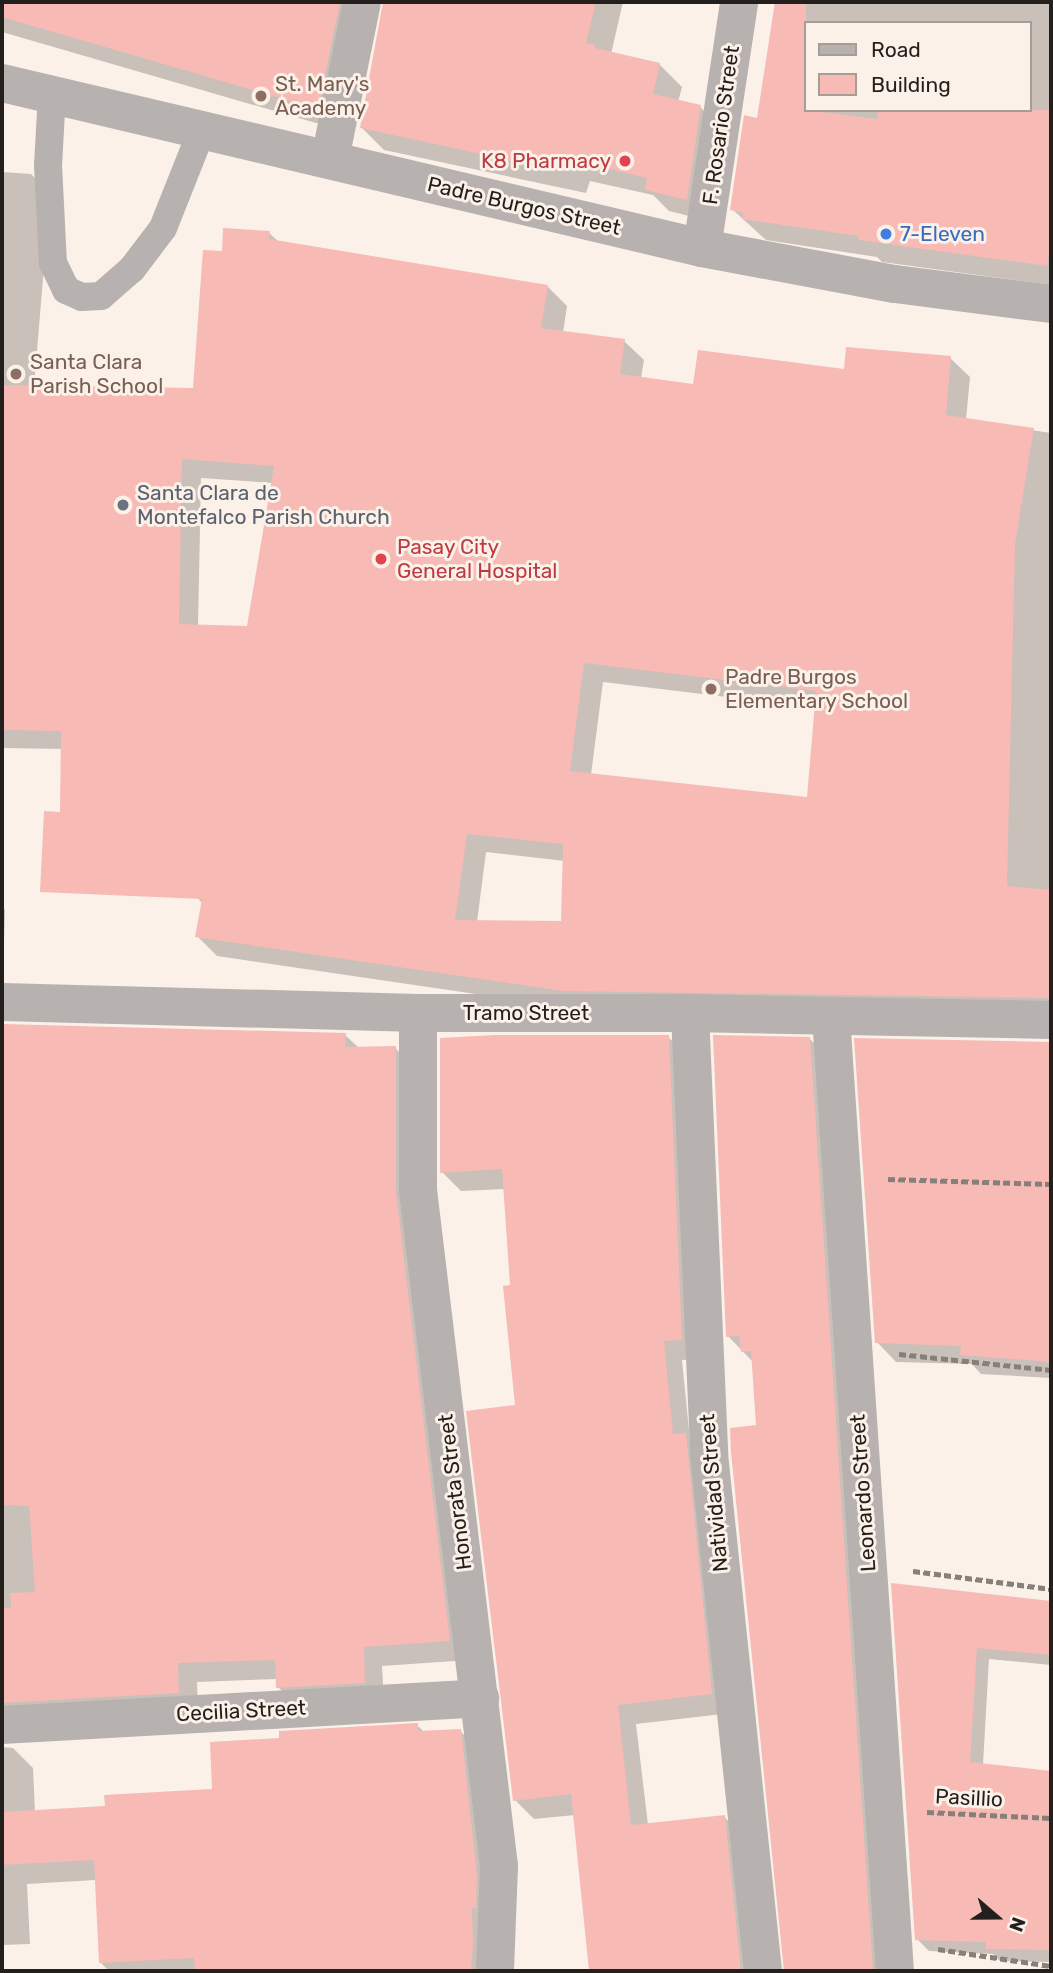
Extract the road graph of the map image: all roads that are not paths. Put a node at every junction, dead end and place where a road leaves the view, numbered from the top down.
1 (362, 2) edge
2 (740, 2) edge
3 (2, 83) edge
4 (52, 94) junction
5 (202, 130) junction
6 (330, 159) junction
7 (702, 248) junction
8 (1051, 304) edge
9 (2, 1002) edge
10 (418, 1013) junction
11 (690, 1013) junction
12 (831, 1016) junction
13 (1051, 1020) edge
14 (480, 1698) junction
15 (2, 1725) edge
16 (894, 1957) edge
17 (495, 1971) edge
18 (763, 1971) edge

1 - 6 street
2 - 7 street, F. Rosario Street
3 - 4 street, Padre Burgos Street
4 - 5 street, Padre Burgos Street
4 - 5 lane
5 - 6 street, Padre Burgos Street
6 - 7 street, Padre Burgos Street
7 - 8 street, Padre Burgos Street
9 - 10 street, Tramo Street
10 - 11 street, Tramo Street
10 - 14 street, Honorata Street
11 - 12 street, Tramo Street
11 - 18 street, Natividad Street
12 - 13 street, Tramo Street
12 - 16 street, Leonardo Street
14 - 15 street, Cecilia Street
14 - 17 street, Honorata Street

